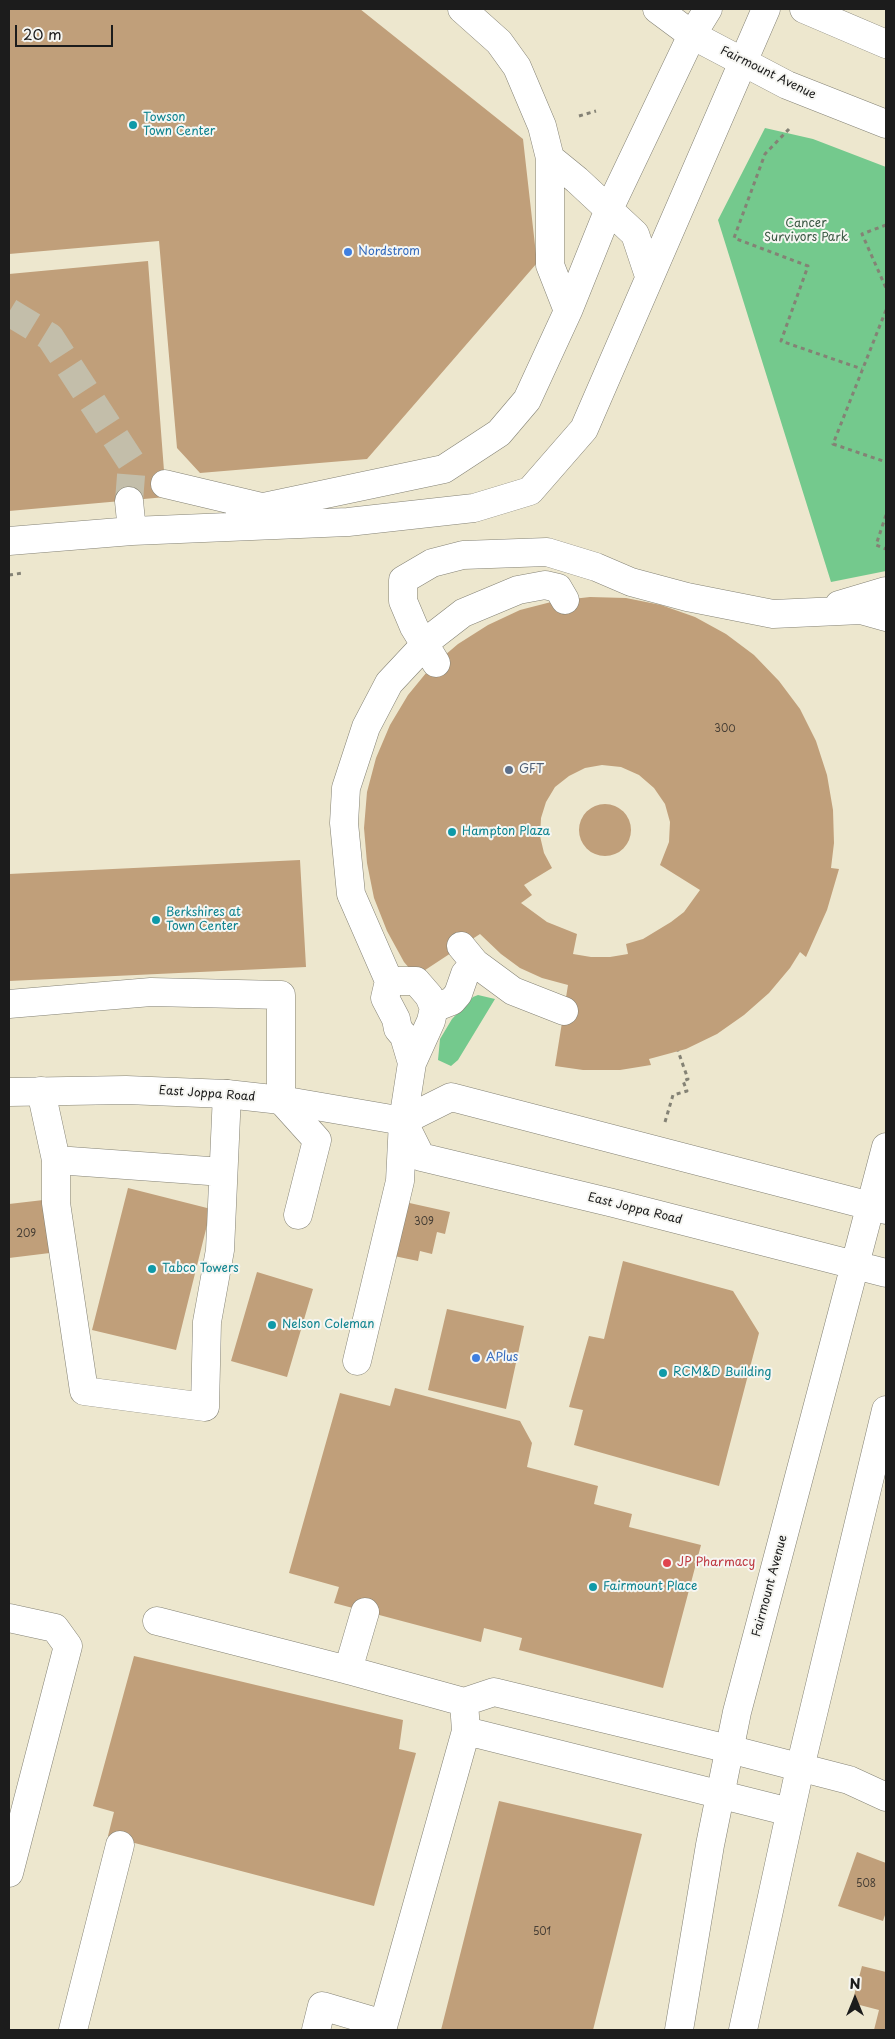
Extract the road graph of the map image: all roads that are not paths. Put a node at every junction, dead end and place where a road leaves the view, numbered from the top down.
1 (462, 9) edge
2 (657, 9) edge
3 (708, 9) edge
4 (766, 9) edge
5 (804, 9) edge
6 (692, 35) junction
7 (886, 44) edge
8 (742, 62) junction
9 (886, 124) edge
10 (550, 158) junction
11 (609, 209) junction
12 (649, 276) junction
13 (568, 312) junction
14 (165, 484) dead end
15 (129, 501) tunnel mouth
16 (266, 508) junction
17 (132, 530) junction
18 (9, 542) edge
19 (886, 591) edge
20 (565, 600) dead end
21 (814, 612) junction
22 (886, 617) edge
23 (436, 663) dead end
24 (393, 971) junction
25 (9, 1004) edge
26 (434, 1008) junction
27 (564, 1011) dead end
28 (412, 1063) junction
29 (41, 1091) junction
30 (9, 1092) edge
31 (227, 1094) junction
32 (280, 1100) junction
33 (403, 1121) junction
34 (886, 1148) edge
35 (56, 1160) junction
36 (223, 1172) junction
37 (878, 1208) edge
38 (298, 1215) dead end
39 (855, 1265) junction
40 (886, 1273) edge
41 (357, 1361) dead end
42 (886, 1410) edge
43 (886, 1492) edge
44 (838, 1608) junction
45 (365, 1612) dead end
46 (9, 1618) edge
47 (156, 1621) dead end
48 (348, 1670) junction
49 (464, 1702) junction
50 (466, 1731) junction
51 (729, 1749) junction
52 (800, 1768) junction
53 (720, 1795) junction
54 (886, 1796) edge
55 (790, 1812) junction
56 (120, 1845) dead end
57 (9, 1873) edge
58 (696, 1924) junction
59 (382, 2027) edge
60 (73, 2030) edge
61 (316, 2030) edge
62 (679, 2030) edge
63 (699, 2030) edge
64 (743, 2030) edge

1 - 10 main road
2 - 6 main road, Fairmount Avenue
3 - 6 main road
4 - 8 main road
5 - 7 main road
6 - 8 main road, Fairmount Avenue
6 - 11 main road
8 - 9 main road, Fairmount Avenue
8 - 12 main road
10 - 11 main road
10 - 13 main road
11 - 12 main road
11 - 13 main road
12 - 17 main road
13 - 16 main road
14 - 16 main road
15 - 17 main road
16 - 17 main road
17 - 18 main road
19 - 21 main road
20 - 24 main road
21 - 22 main road
21 - 23 main road
24 - 26 main road
24 - 28 main road
25 - 32 main road
26 - 27 main road
26 - 28 main road
28 - 33 main road
29 - 30 main road, East Joppa Road
29 - 31 main road, East Joppa Road
29 - 35 main road
31 - 32 main road, East Joppa Road
31 - 36 main road
32 - 33 main road, East Joppa Road
32 - 38 main road
33 - 37 main road
33 - 39 main road, East Joppa Road
33 - 41 main road
34 - 37 main road, Fairmount Avenue
35 - 36 main road
35 - 36 main road
37 - 39 main road, Fairmount Avenue
39 - 40 main road, East Joppa Road
39 - 51 main road, Fairmount Avenue
42 - 44 main road
43 - 44 main road
44 - 52 main road
45 - 48 main road
46 - 57 main road
47 - 48 main road
48 - 49 main road
49 - 50 main road
49 - 51 main road
50 - 53 main road
50 - 59 main road
51 - 52 main road
51 - 53 main road, Fairmount Avenue
52 - 54 main road
52 - 55 main road
53 - 55 main road
53 - 58 main road, Fairmount Avenue
55 - 64 main road
56 - 60 main road
58 - 62 main road, Fairmount Avenue
58 - 63 main road
59 - 61 main road

